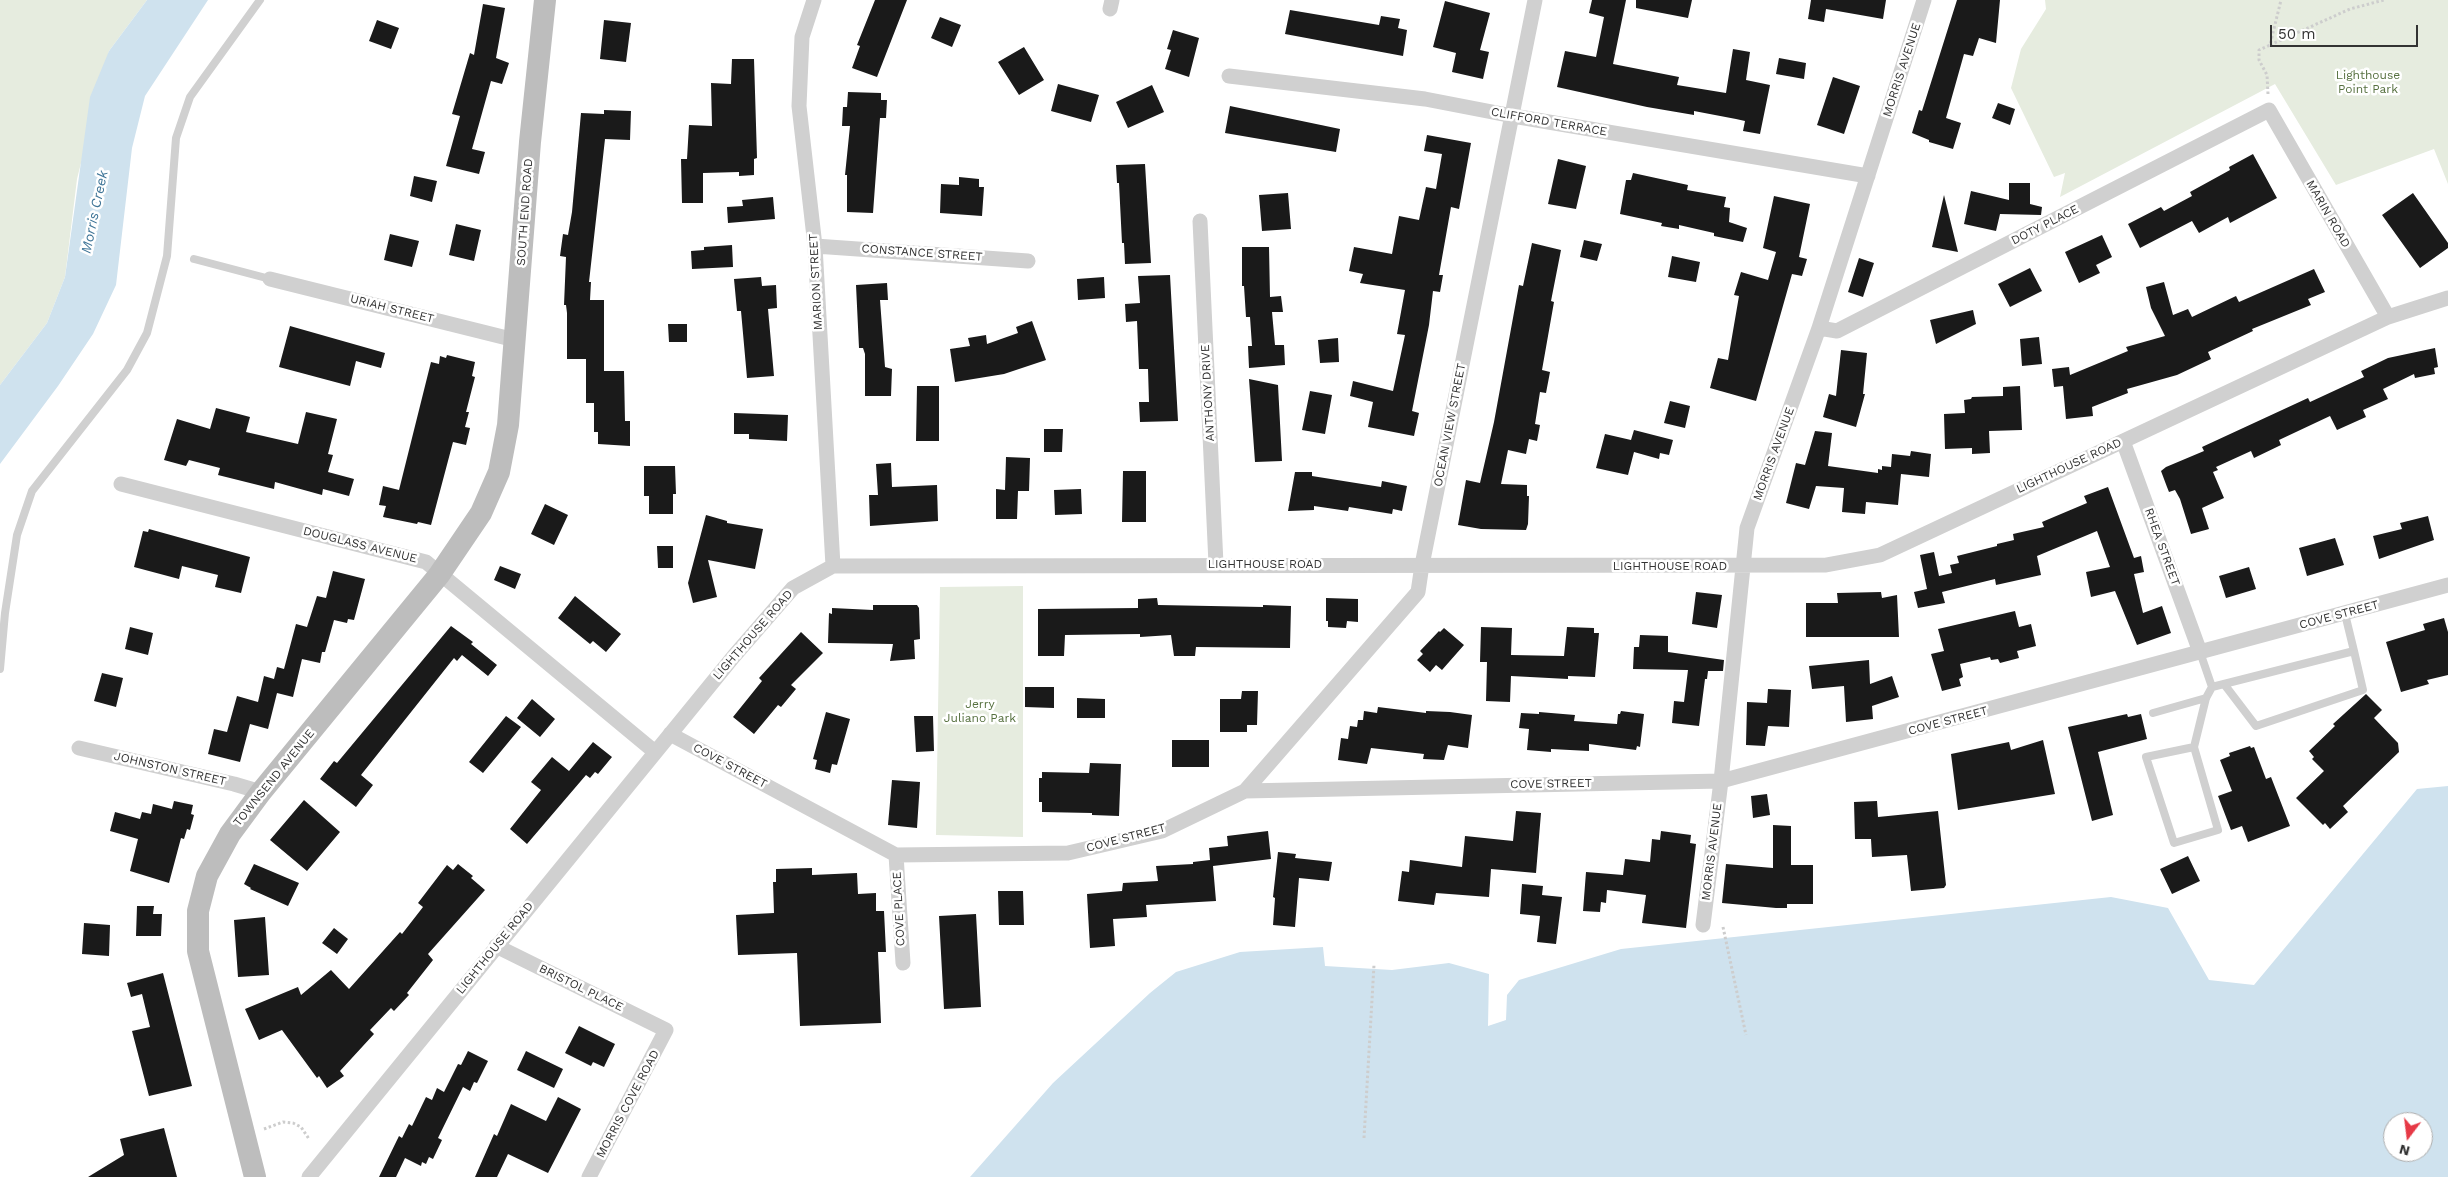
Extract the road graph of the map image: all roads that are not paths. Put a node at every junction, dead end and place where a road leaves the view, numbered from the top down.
1 (260, 0) edge
2 (544, 0) edge
3 (814, 0) edge
4 (1535, 0) edge
5 (1924, 0) edge
6 (1229, 76) dead end
7 (2269, 110) joint
8 (1513, 116) junction
9 (1868, 176) junction
10 (1200, 221) dead end
11 (815, 246) junction
12 (194, 259) dead end
13 (1028, 261) dead end
14 (270, 279) joint
15 (2448, 298) edge
16 (2388, 317) junction
17 (1819, 328) junction
18 (515, 340) junction
19 (508, 425) joint
20 (2123, 441) junction
21 (121, 484) dead end
22 (1216, 564) junction
23 (1422, 565) junction
24 (833, 566) junction
25 (1742, 566) junction
26 (439, 575) junction
27 (2448, 585) edge
28 (2345, 614) junction
29 (2200, 652) junction
30 (2354, 652) junction
31 (0, 668) edge
32 (2224, 684) junction
33 (2212, 688) junction
34 (2206, 698) junction
35 (2153, 712) dead end
36 (670, 734) junction
37 (2194, 747) junction
38 (79, 748) dead end
39 (655, 752) junction
40 (1721, 781) junction
41 (1245, 791) junction
42 (261, 792) junction
43 (896, 856) junction
44 (1703, 925) dead end
45 (496, 946) junction
46 (903, 963) dead end
47 (666, 1030) joint
48 (255, 1177) edge
49 (309, 1177) edge
50 (589, 1177) edge

1 - 31 lane
2 - 18 main road, SOUTH END ROAD
3 - 11 street, MARION STREET
4 - 8 street, OCEAN VIEW STREET
5 - 9 street, MORRIS AVENUE
6 - 8 street, CLIFFORD TERRACE
7 - 16 street, MARIN ROAD
7 - 17 street, DOTY PLACE
8 - 9 street, CLIFFORD TERRACE
8 - 23 street, OCEAN VIEW STREET
9 - 17 street, MORRIS AVENUE
10 - 22 street, ANTHONY DRIVE
11 - 13 street, CONSTANCE STREET
11 - 24 street, MARION STREET
12 - 14 lane
14 - 18 street, URIAH STREET
15 - 16 street, LIGHTHOUSE ROAD
16 - 20 street, LIGHTHOUSE ROAD
17 - 25 street, MORRIS AVENUE
18 - 19 main road, SOUTH END ROAD
19 - 26 main road, TOWNSEND AVENUE
20 - 25 street, LIGHTHOUSE ROAD
20 - 29 street, RHEA STREET
21 - 26 street, DOUGLASS AVENUE
22 - 23 street, LIGHTHOUSE ROAD
22 - 24 street, LIGHTHOUSE ROAD
23 - 25 street, LIGHTHOUSE ROAD
23 - 41 street, OCEAN VIEW STREET
24 - 36 street, LIGHTHOUSE ROAD
25 - 40 street, MORRIS AVENUE
26 - 39 street, DOUGLASS AVENUE
26 - 42 main road, TOWNSEND AVENUE
27 - 28 street, COVE STREET
28 - 29 street, COVE STREET
28 - 30 lane
29 - 33 lane
29 - 40 street, COVE STREET
30 - 32 lane
30 - 32 lane
32 - 33 lane
33 - 34 lane
34 - 35 lane
34 - 37 lane
36 - 39 street, LIGHTHOUSE ROAD
36 - 43 street, COVE STREET
37 - 37 lane
38 - 42 street, JOHNSTON STREET
39 - 45 street, LIGHTHOUSE ROAD
40 - 41 street, COVE STREET
40 - 44 street, MORRIS AVENUE
41 - 43 street, COVE STREET
42 - 48 main road, TOWNSEND AVENUE
43 - 46 street, COVE PLACE
45 - 47 street, BRISTOL PLACE
45 - 49 street, LIGHTHOUSE ROAD
47 - 50 street, MORRIS COVE ROAD

